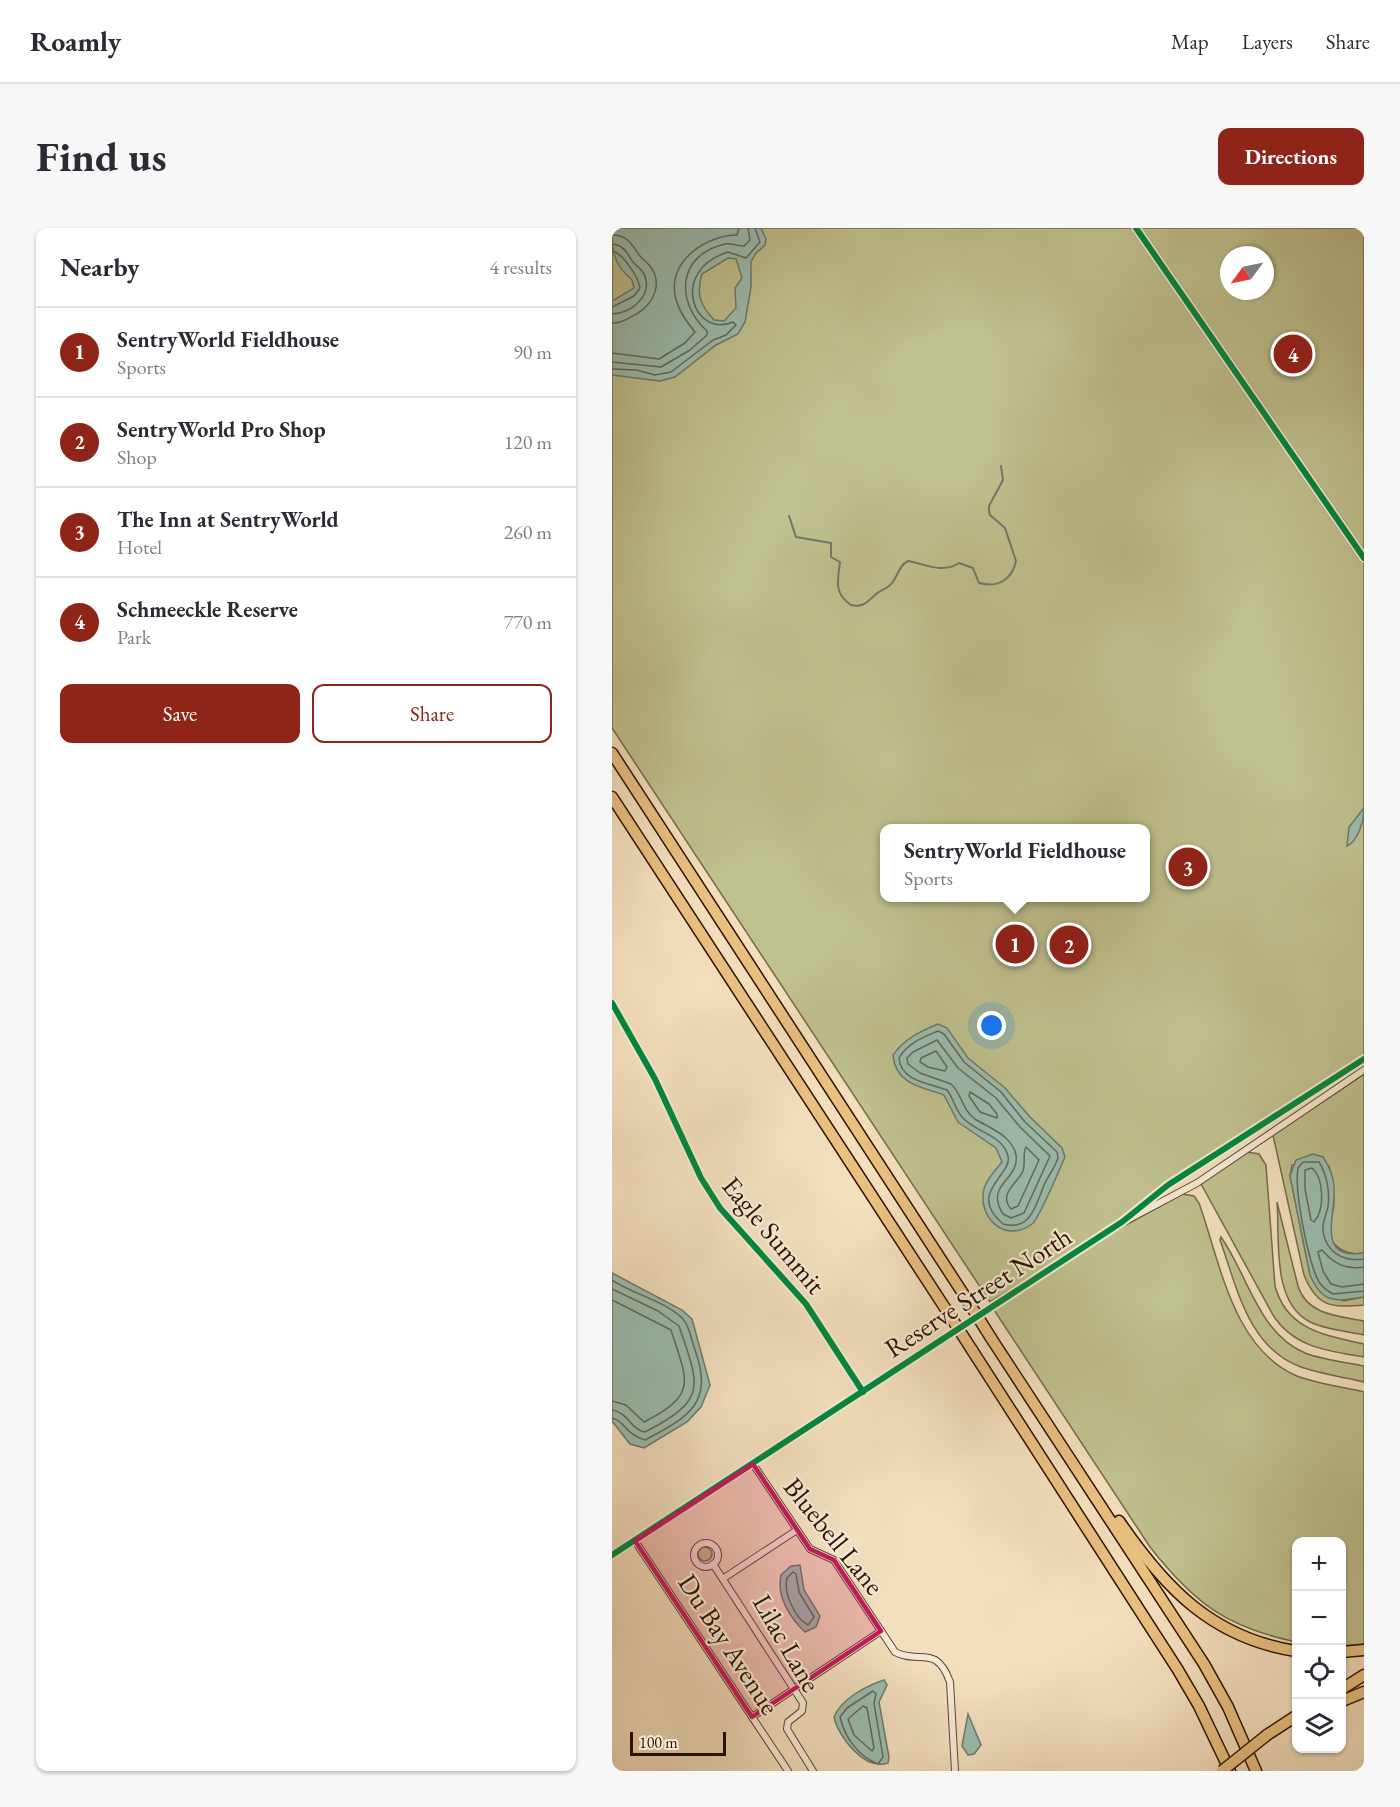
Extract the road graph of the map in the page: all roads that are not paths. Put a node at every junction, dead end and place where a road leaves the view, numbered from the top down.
1 (1136, 228) edge
2 (1364, 558) edge
3 (612, 753) edge
4 (612, 797) edge
5 (612, 1003) edge
6 (1364, 1059) edge
7 (1364, 1070) edge
8 (1122, 1222) junction
9 (863, 1392) junction
10 (753, 1464) junction
11 (1077, 1469) junction
12 (797, 1530) junction
13 (635, 1541) junction
14 (612, 1556) edge
15 (713, 1564) dead end
16 (724, 1578) junction
17 (881, 1631) junction
18 (1292, 1650) edge
19 (1364, 1650) edge
20 (1346, 1652) edge
21 (1364, 1675) edge
22 (1346, 1686) edge
23 (795, 1687) junction
24 (1364, 1692) edge
25 (1346, 1699) edge
26 (752, 1717) junction
27 (1292, 1719) edge
28 (1292, 1726) edge
29 (1268, 1738) junction
30 (788, 1771) edge
31 (813, 1771) edge
32 (955, 1771) edge
33 (1221, 1771) edge
34 (1230, 1771) edge
35 (1256, 1771) edge

1 - 2 street
3 - 11 highway, bridge
4 - 34 highway, bridge
5 - 9 street, Eagle Summit
6 - 8 street, Reserve Street North
7 - 8 street, Reserve Street North
8 - 9 street, Reserve Street North
9 - 10 street, Reserve Street North
10 - 12 street, Bluebell Lane
10 - 13 street, Reserve Street North
11 - 18 highway
11 - 35 highway
12 - 16 street
12 - 17 street, Bluebell Lane
13 - 14 street, Reserve Street North
13 - 26 street, Du Bay Avenue
15 - 16 street, Lilac Lane
16 - 23 street, Lilac Lane
17 - 23 street
17 - 32 street, Bluebell Lane
19 - 20 highway
21 - 22 highway
23 - 26 street
23 - 31 street, Lilac Lane
24 - 25 highway
26 - 30 street, Du Bay Avenue
27 - 29 highway
28 - 29 highway
29 - 33 highway, bridge
29 - 34 highway

